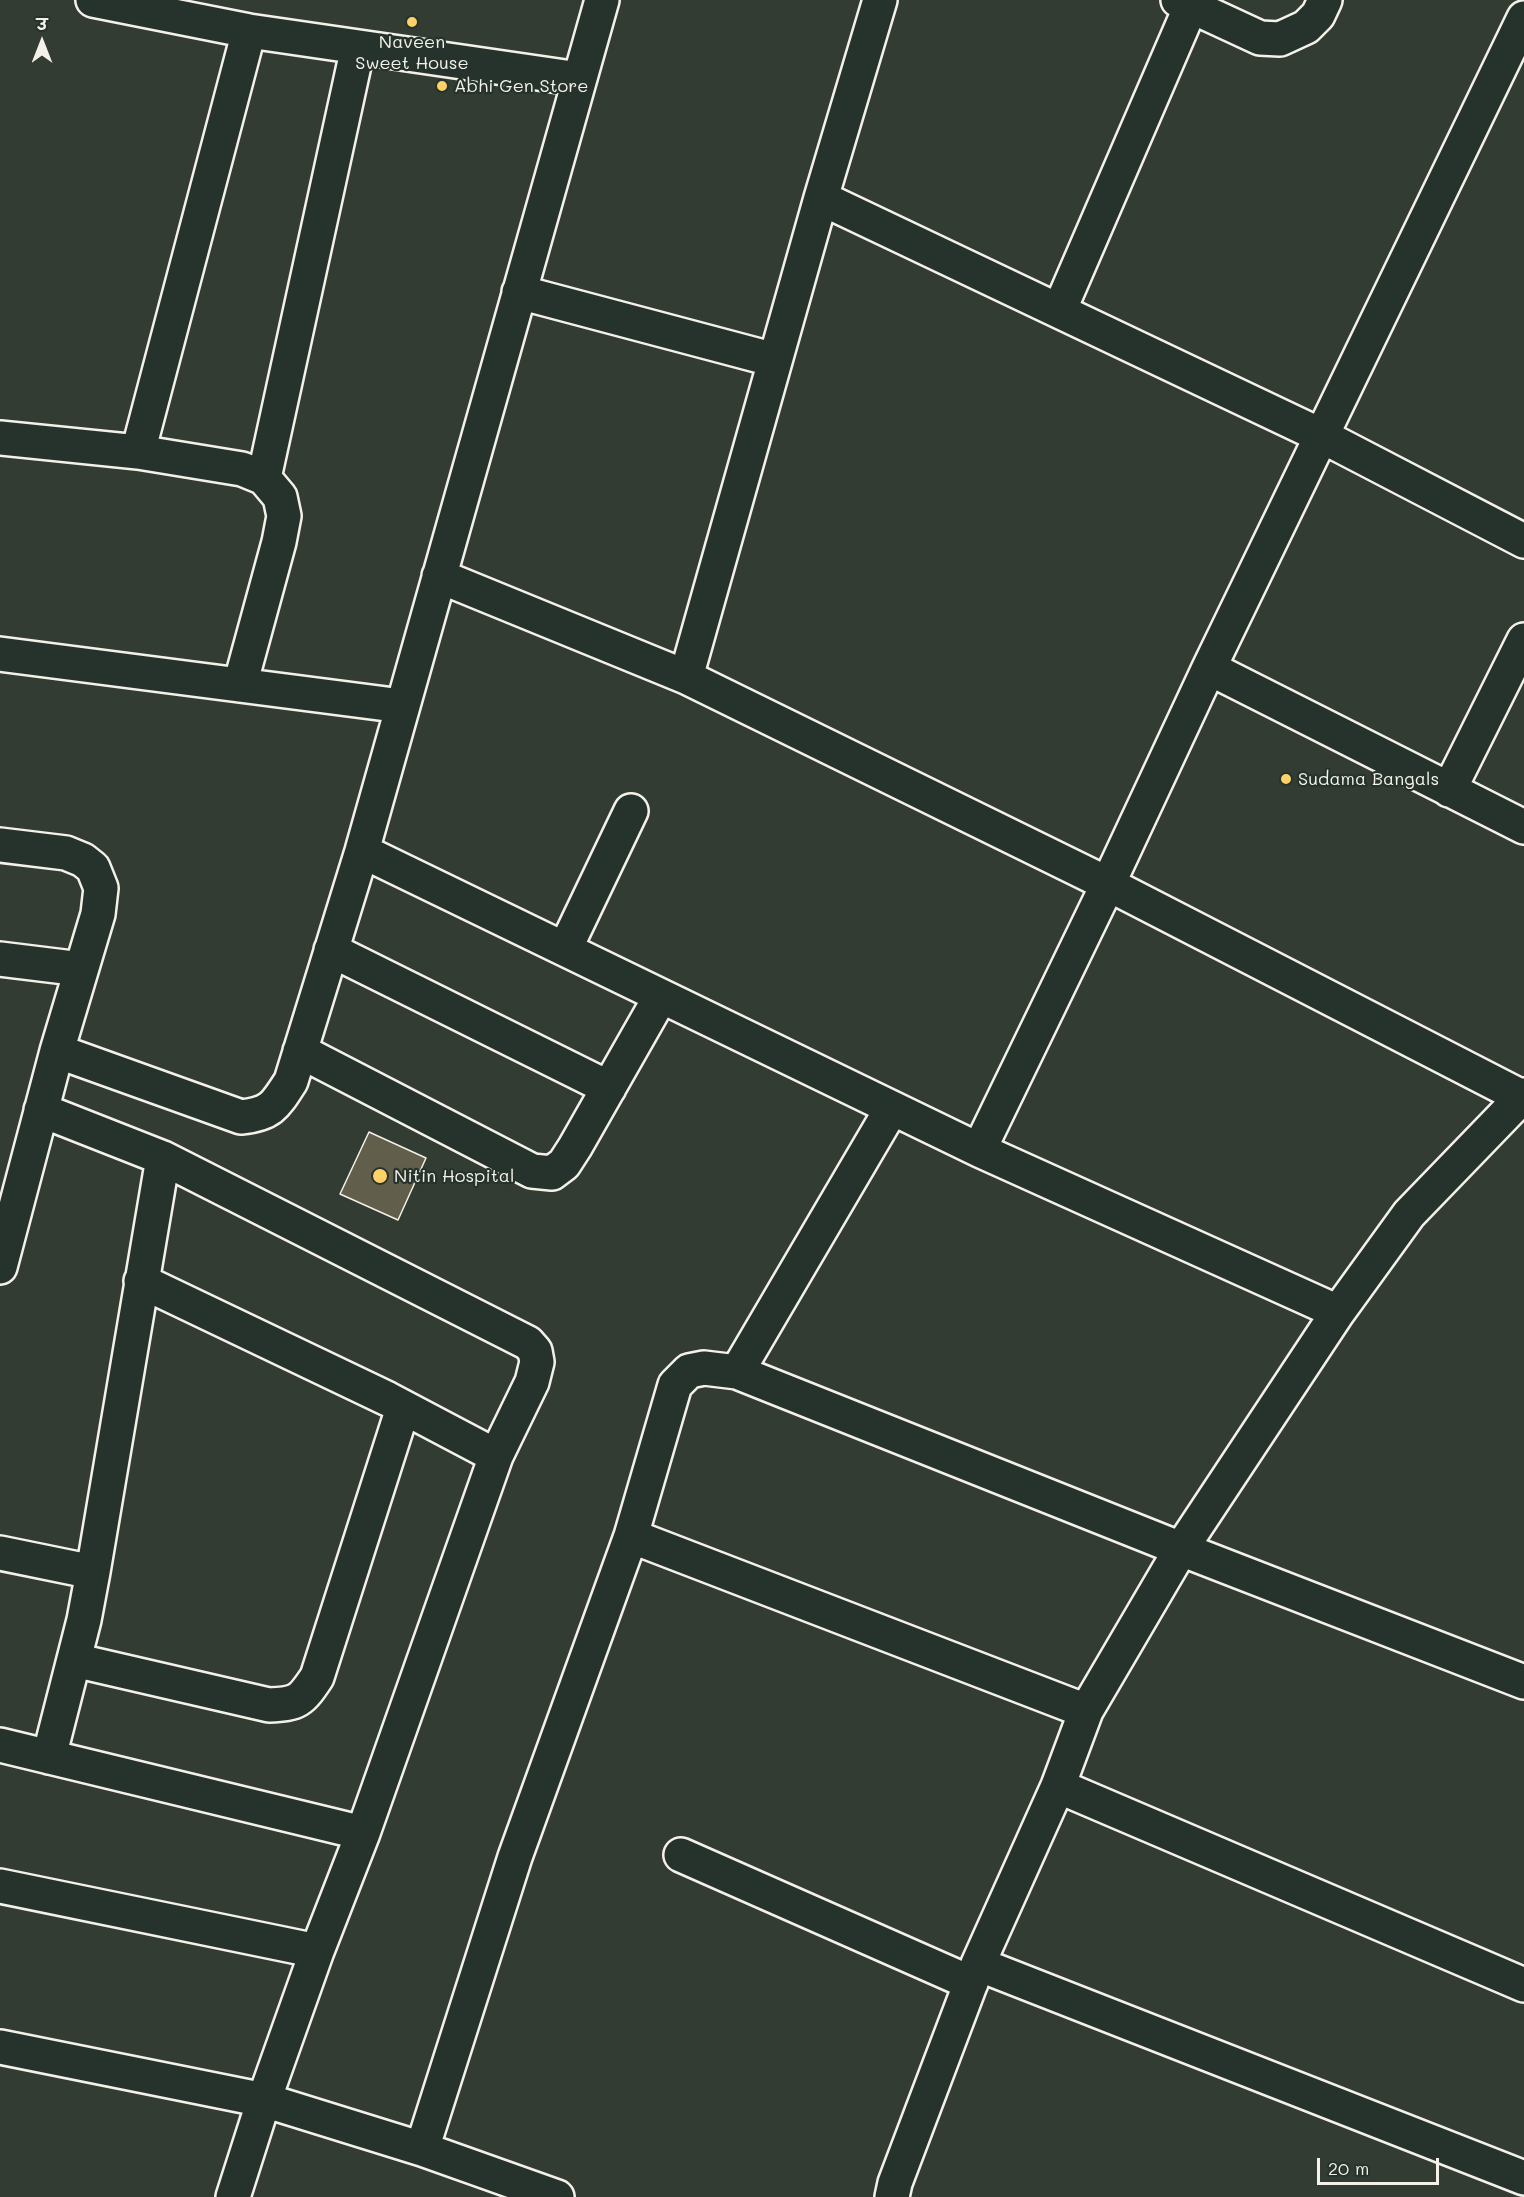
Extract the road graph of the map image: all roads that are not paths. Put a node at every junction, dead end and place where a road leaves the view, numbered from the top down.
1 (93, 0) edge
2 (602, 0) edge
3 (880, 0) edge
4 (1325, 0) edge
5 (1185, 3) edge
6 (1524, 18) edge
7 (249, 31) junction
8 (358, 47) junction
9 (579, 80) junction
10 (821, 198) junction
11 (519, 292) junction
12 (1059, 311) junction
13 (775, 360) junction
14 (1322, 436) junction
15 (0, 438) edge
16 (138, 452) junction
17 (264, 478) junction
18 (1524, 541) edge
19 (439, 576) junction
20 (1524, 640) edge
21 (0, 654) edge
22 (1209, 668) junction
23 (686, 677) junction
24 (240, 685) junction
25 (402, 706) junction
26 (1449, 790) junction
27 (631, 811) dead end
28 (1524, 827) edge
29 (0, 845) edge
30 (362, 850) junction
31 (1108, 884) junction
32 (565, 949) junction
33 (331, 950) junction
34 (0, 959) edge
35 (81, 969) junction
36 (661, 996) junction
37 (57, 1051) junction
38 (300, 1051) junction
39 (609, 1088) junction
40 (1523, 1097) edge
41 (892, 1108) junction
42 (41, 1110) junction
43 (979, 1150) junction
44 (163, 1158) junction
45 (0, 1268) edge
46 (141, 1281) junction
47 (1338, 1312) junction
48 (737, 1372) junction
49 (403, 1407) junction
50 (496, 1456) junction
51 (631, 1536) junction
52 (1181, 1549) junction
53 (0, 1553) edge
54 (93, 1572) junction
55 (74, 1660) junction
56 (1524, 1682) edge
57 (1086, 1711) junction
58 (0, 1745) edge
59 (49, 1757) junction
60 (1058, 1786) junction
61 (363, 1833) junction
62 (681, 1855) dead end
63 (0, 1886) edge
64 (317, 1951) junction
65 (974, 1974) junction
66 (1524, 1985) edge
67 (0, 2047) edge
68 (264, 2100) junction
69 (422, 2149) junction
70 (1524, 2178) edge
71 (233, 2197) edge
72 (557, 2197) edge
73 (892, 2197) edge

1 - 7 street
2 - 9 street
3 - 10 street
4 - 5 street
5 - 12 street
6 - 14 street
7 - 8 street
7 - 16 street
8 - 9 street
8 - 17 street
9 - 11 street
10 - 12 street
10 - 13 street
11 - 13 street
11 - 19 street
12 - 14 street
13 - 23 street
14 - 18 street
14 - 22 street
15 - 16 street
16 - 17 street
17 - 24 street
19 - 23 street
19 - 25 street
20 - 26 street
21 - 24 street
22 - 26 street
22 - 31 street
23 - 31 street
24 - 25 street
25 - 30 street
26 - 28 street
27 - 32 street
29 - 35 street
30 - 32 street
30 - 33 street
31 - 40 street
31 - 43 street
32 - 36 street
33 - 38 street
33 - 39 street
34 - 35 street
35 - 37 street
36 - 39 street
36 - 41 street
37 - 38 street
37 - 42 street
38 - 39 street
40 - 47 street
41 - 43 street
41 - 48 street
42 - 44 street
42 - 45 street
43 - 47 street
44 - 46 street
44 - 50 street
46 - 49 street
46 - 54 street
47 - 52 street
48 - 51 street
48 - 52 street
49 - 50 street
49 - 55 street
50 - 61 street
51 - 57 street
51 - 69 street
52 - 56 street
52 - 57 street
53 - 54 street
54 - 55 street
55 - 59 street
57 - 60 street
58 - 59 street
59 - 61 street
60 - 65 street
60 - 66 street
61 - 64 street
62 - 65 street
63 - 64 street
64 - 68 street
65 - 70 street
65 - 73 street
67 - 68 street
68 - 69 street
68 - 71 street
69 - 72 street

